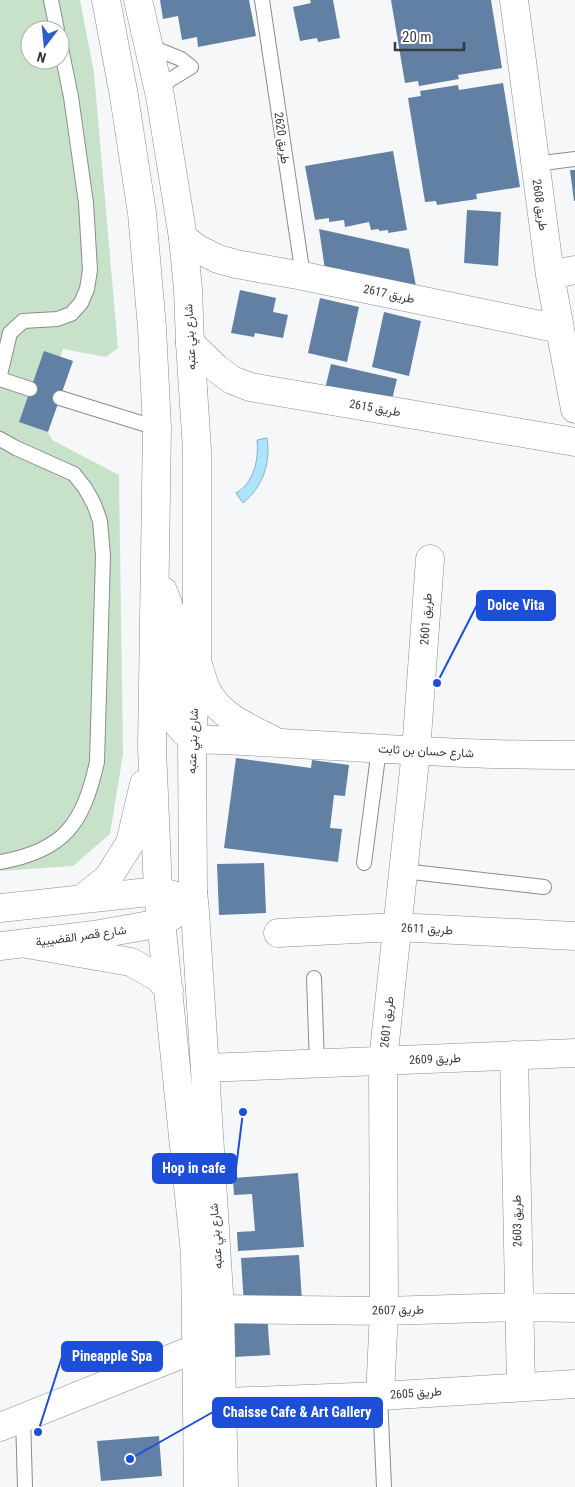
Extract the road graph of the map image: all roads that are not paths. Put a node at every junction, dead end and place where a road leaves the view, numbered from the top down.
1 (51, 0) edge
2 (106, 0) edge
3 (138, 0) edge
4 (262, 0) edge
5 (514, 0) edge
6 (55, 20) edge
7 (148, 45) junction
8 (66, 70) edge
9 (160, 96) junction
10 (575, 159) edge
11 (535, 164) junction
12 (184, 238) junction
13 (227, 262) junction
14 (563, 273) edge
15 (303, 276) junction
16 (188, 289) junction
17 (560, 329) junction
18 (190, 343) junction
19 (0, 377) edge
20 (30, 389) dead end
21 (60, 398) dead end
22 (575, 409) edge
23 (157, 428) junction
24 (197, 435) junction
25 (0, 439) edge
26 (575, 442) edge
27 (430, 559) dead end
28 (154, 577) junction
29 (197, 661) junction
30 (192, 739) junction
31 (277, 742) junction
32 (152, 748) junction
33 (379, 749) junction
34 (416, 751) junction
35 (575, 755) edge
36 (0, 862) edge
37 (364, 864) dead end
38 (402, 871) junction
39 (544, 887) dead end
40 (158, 891) junction
41 (83, 898) junction
42 (192, 899) junction
43 (0, 908) edge
44 (161, 923) junction
45 (396, 927) junction
46 (278, 933) dead end
47 (575, 936) edge
48 (27, 944) junction
49 (0, 946) edge
50 (314, 978) dead end
51 (169, 990) junction
52 (575, 1053) edge
53 (514, 1056) junction
54 (383, 1061) junction
55 (317, 1064) junction
56 (205, 1068) junction
57 (519, 1307) junction
58 (575, 1308) edge
59 (220, 1309) junction
60 (384, 1311) junction
61 (209, 1346) junction
62 (575, 1384) edge
63 (521, 1386) junction
64 (380, 1396) junction
65 (210, 1402) junction
66 (12, 1422) edge
67 (26, 1487) edge
68 (198, 1487) edge
69 (224, 1487) edge
70 (384, 1487) edge

1 - 6 lane
2 - 23 street, شارع بني عتبه
3 - 7 street, شارع بني عتبه
4 - 15 lane, طريق 2620
5 - 11 street, طريق 2608
7 - 9 street, شارع بني عتبه
7 - 9 lane
8 - 19 lane
9 - 12 street, شارع بني عتبه
10 - 11 lane
11 - 14 street, طريق 2608
12 - 13 street, طريق 2617
12 - 16 street, شارع بني عتبه
13 - 15 street, طريق 2617
13 - 16 street
14 - 17 street, طريق 2608
15 - 17 street, طريق 2617
16 - 18 street, شارع بني عتبه
17 - 22 street, طريق 2608
18 - 24 street, شارع بني عتبه
18 - 26 street, طريق 2615
19 - 20 lane
21 - 23 lane
23 - 24 street
23 - 28 street, شارع بني عتبه
24 - 29 street, شارع بني عتبه
25 - 36 lane
27 - 34 street, طريق 2601
28 - 30 street
28 - 32 street, شارع بني عتبه
29 - 30 street, شارع بني عتبه
29 - 31 street, شارع حسان بن ثابت
30 - 31 street, شارع حسان بن ثابت
30 - 42 street, شارع بني عتبه
31 - 33 street, شارع حسان بن ثابت
32 - 40 street, شارع بني عتبه
32 - 41 street
33 - 34 street, شارع حسان بن ثابت
33 - 37 lane
34 - 35 street, شارع حسان بن ثابت
34 - 38 street, طريق 2601
38 - 39 lane
38 - 45 street, طريق 2601
40 - 41 street
40 - 42 street
40 - 44 street, شارع بني عتبه
41 - 43 street
42 - 44 street
42 - 56 street, شارع بني عتبه
44 - 48 street, شارع قصر القضيبية
44 - 51 street, شارع بني عتبه
45 - 46 street, طريق 2611
45 - 47 street, طريق 2611
45 - 54 street, طريق 2601
48 - 49 street, شارع قصر القضيبية
48 - 51 street
50 - 55 lane
51 - 61 street, شارع بني عتبه
52 - 53 street, طريق 2609
53 - 54 street, طريق 2609
53 - 57 street, طريق 2603
54 - 55 street, طريق 2609
54 - 60 street, طريق 2601
55 - 56 street, طريق 2609
56 - 59 street, شارع بني عتبه
57 - 58 street, طريق 2607
57 - 60 street, طريق 2607
57 - 63 street, طريق 2603
59 - 60 street, طريق 2607
59 - 61 street, شارع بني عتبه
60 - 64 street, طريق 2601
61 - 65 street, شارع بني عتبه
61 - 66 street
62 - 63 street, طريق 2605
63 - 64 street, طريق 2605
64 - 65 street, طريق 2605
64 - 70 lane, طريق 2601
65 - 68 street, شارع بني عتبه
65 - 69 street, شارع بني عتبه
66 - 67 lane

